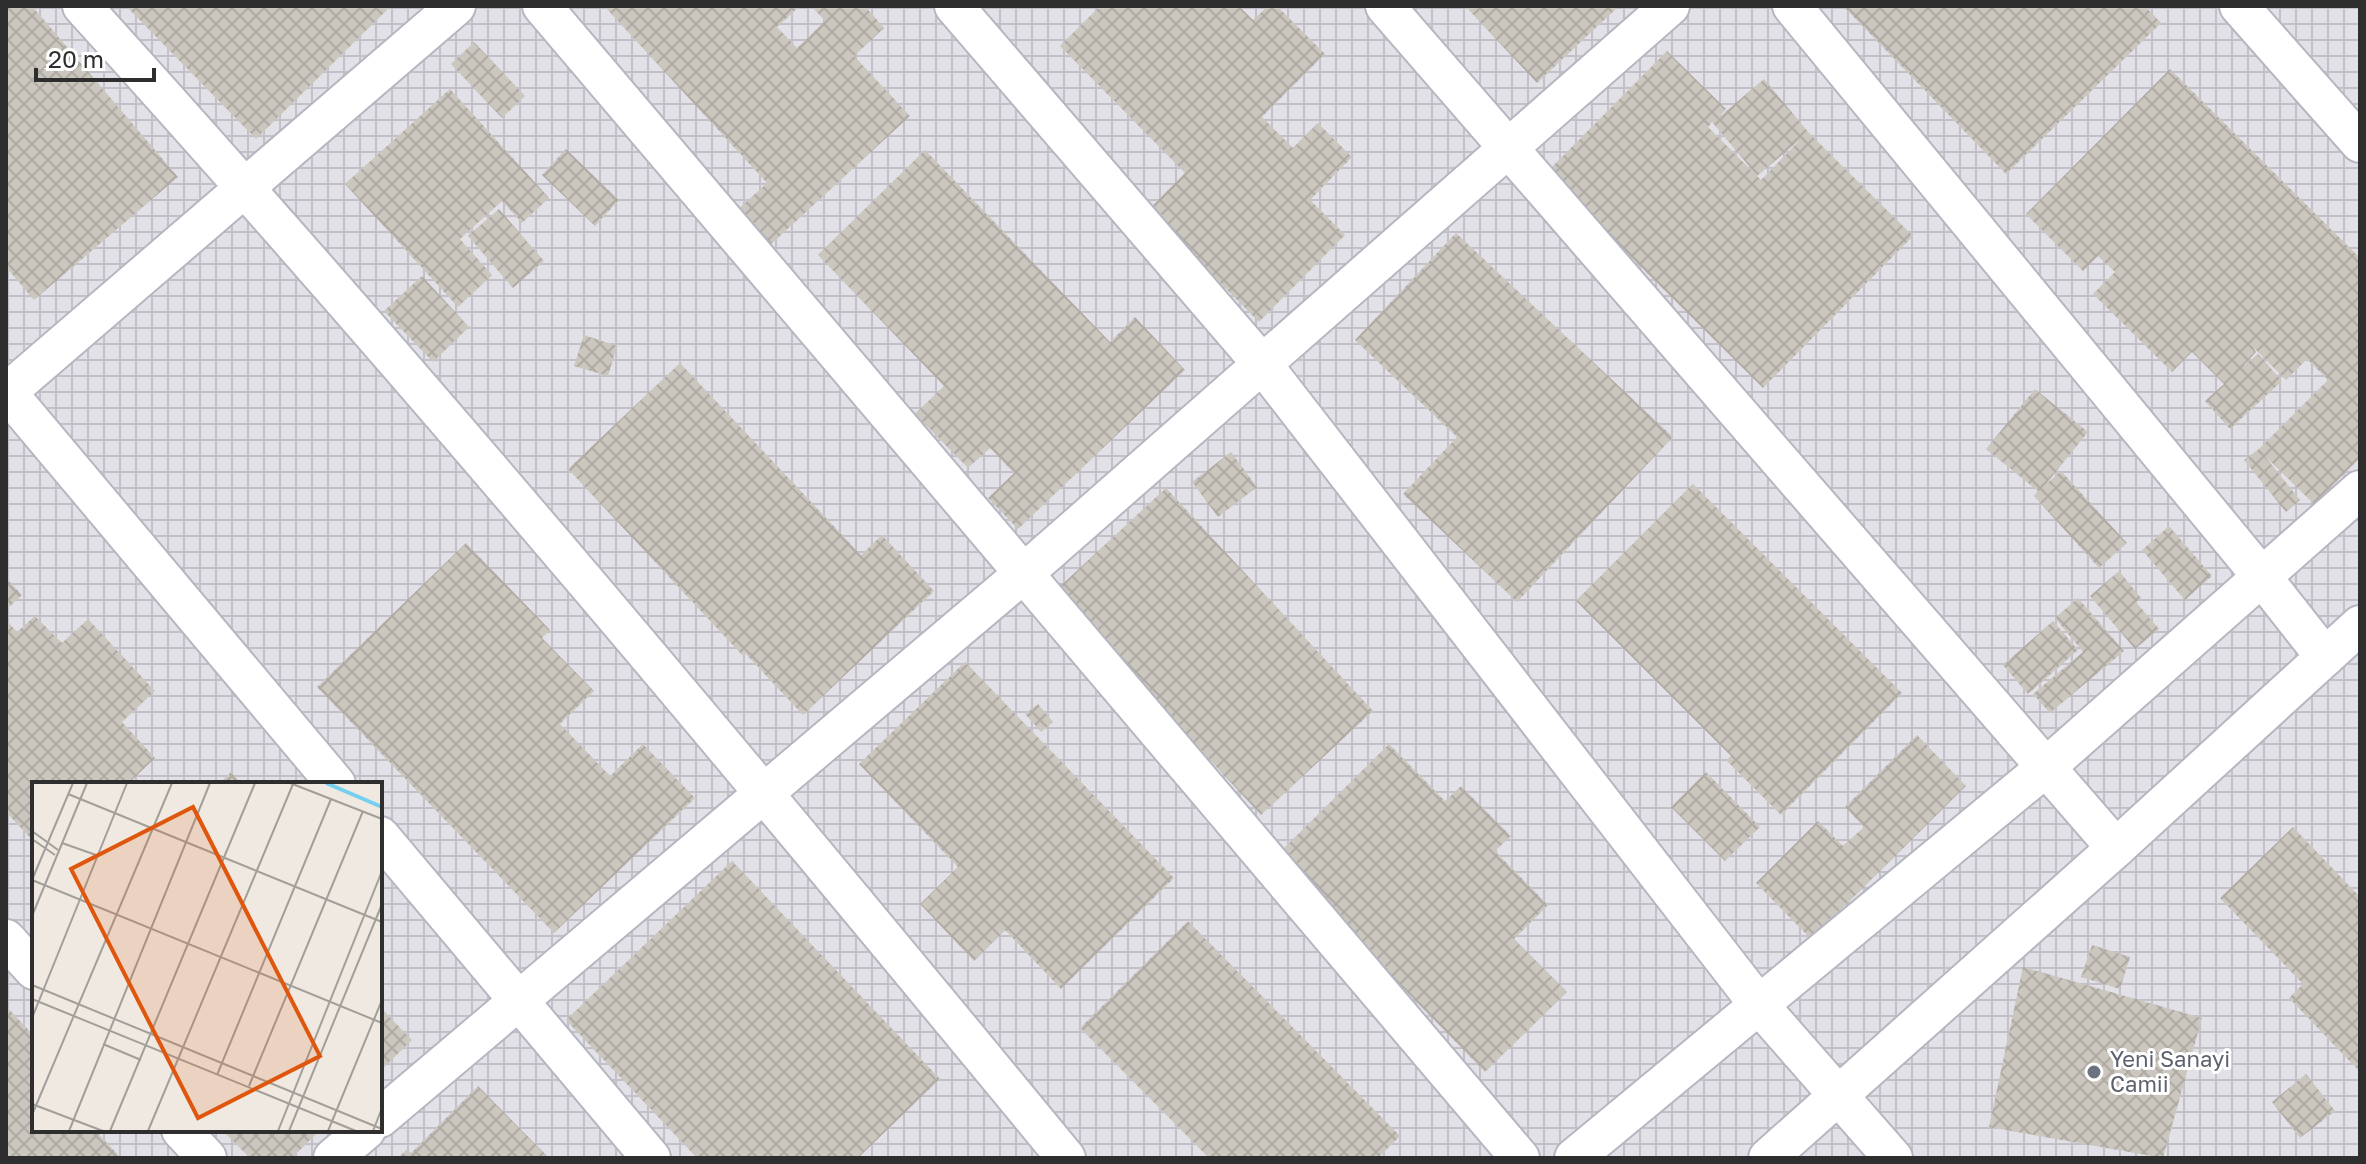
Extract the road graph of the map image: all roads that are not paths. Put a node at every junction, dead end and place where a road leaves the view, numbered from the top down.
1 (82, 6) edge
2 (456, 6) edge
3 (542, 6) edge
4 (954, 6) edge
5 (1385, 6) edge
6 (1670, 6) edge
7 (1792, 6) edge
8 (2239, 6) edge
9 (2360, 143) edge
10 (1508, 147) junction
11 (245, 186) junction
12 (1263, 365) junction
13 (6, 392) edge
14 (2360, 490) edge
15 (1023, 574) junction
16 (2262, 577) junction
17 (2360, 625) edge
18 (2325, 657) junction
19 (2045, 768) junction
20 (334, 782) edge
21 (766, 793) junction
22 (382, 838) edge
23 (2116, 848) junction
24 (6, 939) edge
25 (32, 968) edge
26 (518, 1000) junction
27 (1759, 1005) junction
28 (1838, 1096) junction
29 (382, 1116) edge
30 (183, 1132) edge
31 (364, 1132) edge
32 (207, 1158) edge
33 (333, 1158) edge
34 (651, 1158) edge
35 (1066, 1158) edge
36 (1520, 1158) edge
37 (1574, 1158) edge
38 (1768, 1158) edge
39 (1893, 1158) edge

1 - 11 street
2 - 11 street
3 - 15 street
4 - 12 street
5 - 10 street
6 - 10 street
7 - 16 street
8 - 9 street
10 - 12 street
10 - 19 street
11 - 13 street
11 - 21 street
12 - 15 street
12 - 27 street
13 - 20 street
14 - 16 street
15 - 21 street
15 - 36 street
16 - 18 street
16 - 19 street
17 - 18 street
18 - 23 street
19 - 23 street
19 - 27 street
21 - 26 street
21 - 35 street
22 - 26 street
23 - 28 street
24 - 25 street
26 - 29 street
26 - 34 street
27 - 28 street
27 - 37 street
28 - 38 street
28 - 39 street
30 - 32 street
31 - 33 street

